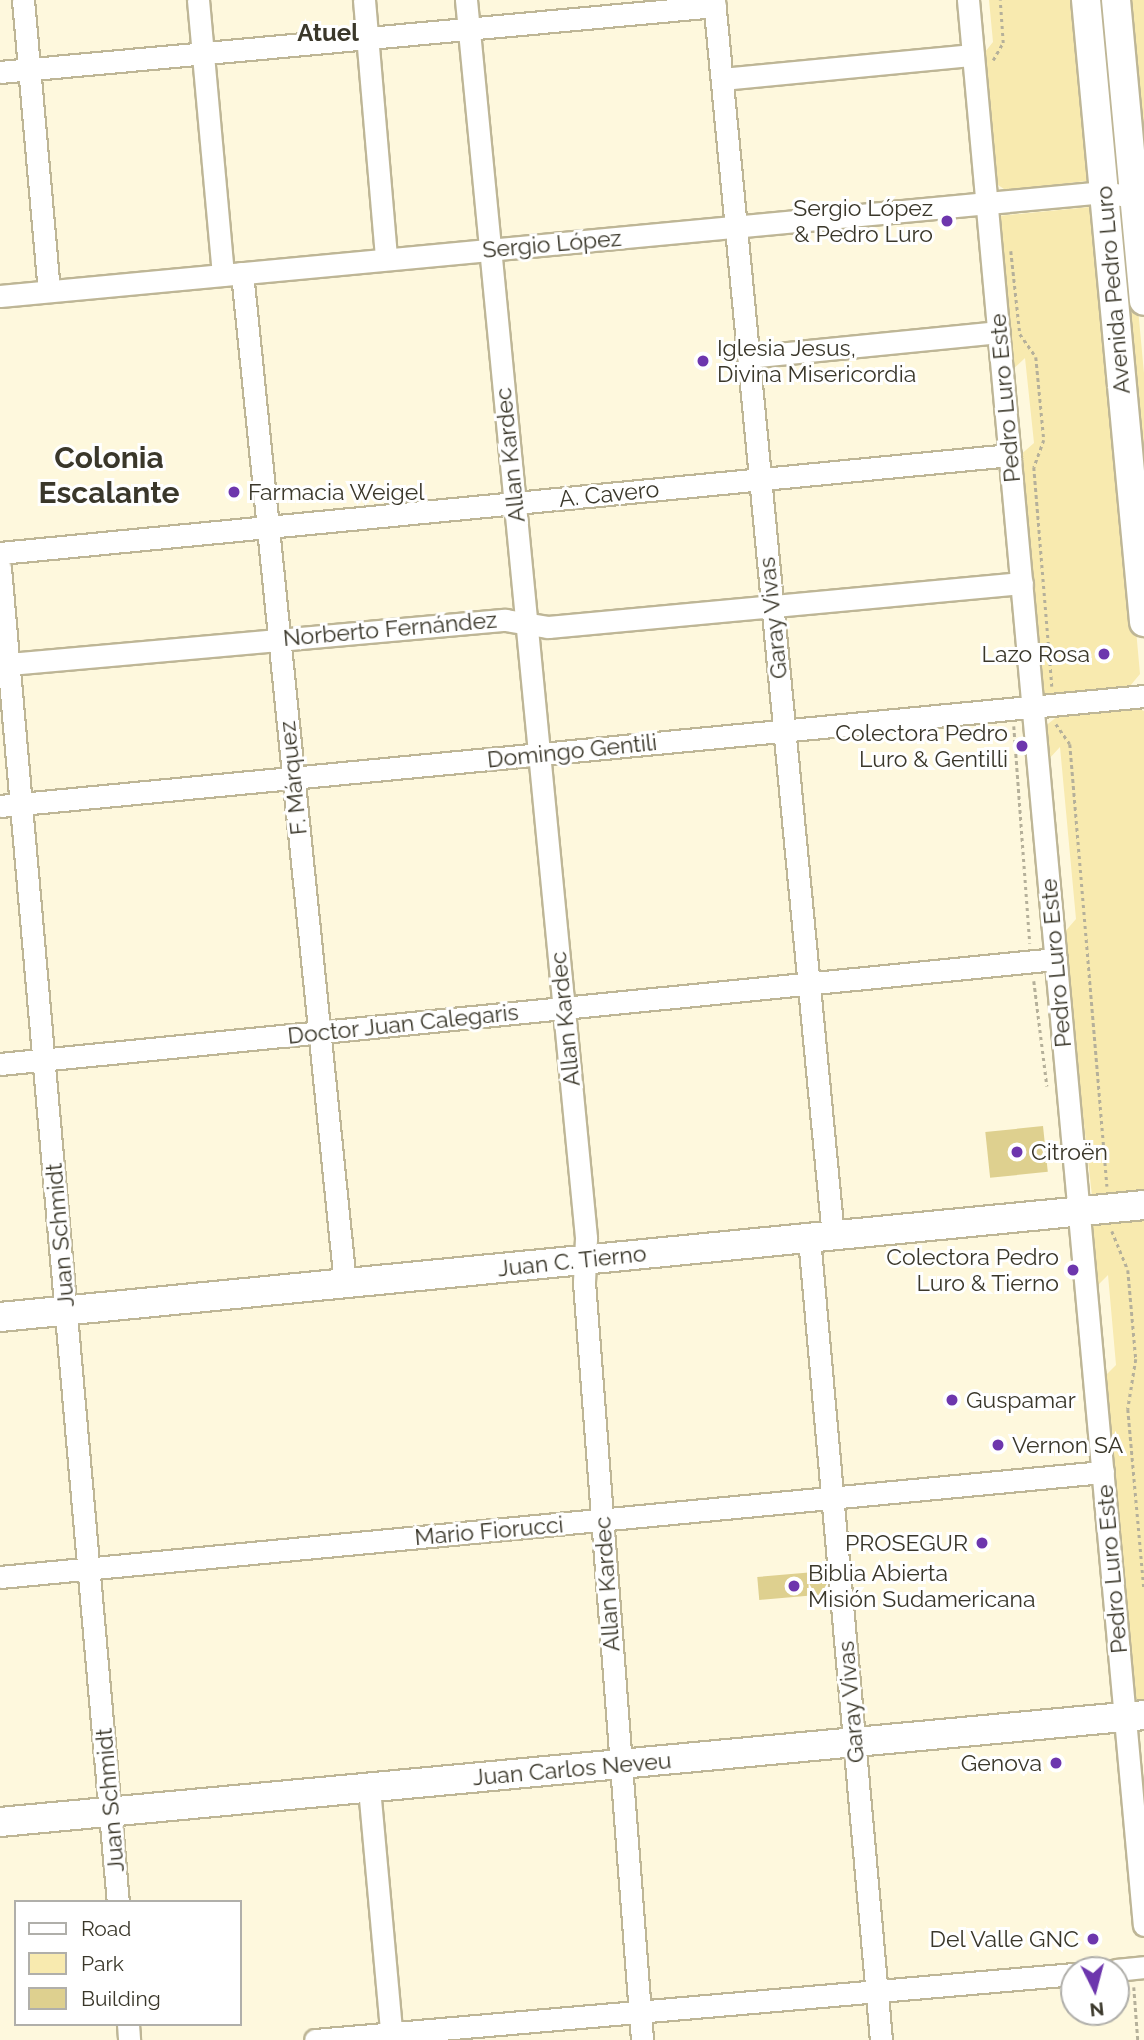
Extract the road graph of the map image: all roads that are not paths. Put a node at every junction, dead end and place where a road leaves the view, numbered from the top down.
1 (23, 0) edge
2 (198, 0) edge
3 (364, 0) edge
4 (466, 0) edge
5 (968, 0) edge
6 (1086, 0) edge
7 (1116, 0) edge
8 (714, 3) edge
9 (469, 29) junction
10 (367, 38) junction
11 (203, 53) junction
12 (973, 55) junction
13 (29, 69) junction
14 (0, 72) edge
15 (722, 79) junction
16 (1104, 192) junction
17 (1139, 198) edge
18 (987, 203) junction
19 (736, 227) junction
20 (490, 250) junction
21 (386, 259) junction
22 (232, 274) junction
23 (49, 291) junction
24 (0, 296) edge
25 (1144, 301) edge
26 (999, 332) junction
27 (748, 357) junction
28 (1010, 455) junction
29 (760, 479) junction
30 (514, 503) junction
31 (268, 527) junction
32 (0, 553) edge
33 (0, 568) edge
34 (1022, 583) junction
35 (772, 605) junction
36 (1144, 622) edge
37 (526, 624) junction
38 (279, 640) junction
39 (9, 664) junction
40 (1144, 696) edge
41 (1031, 707) junction
42 (784, 730) junction
43 (539, 754) junction
44 (293, 778) junction
45 (11, 805) edge
46 (1056, 958) junction
47 (809, 983) junction
48 (564, 1008) junction
49 (319, 1032) junction
50 (44, 1059) junction
51 (0, 1064) edge
52 (1144, 1205) edge
53 (1080, 1211) junction
54 (821, 1236) junction
55 (585, 1259) junction
56 (345, 1283) junction
57 (66, 1310) junction
58 (0, 1317) edge
59 (1103, 1472) junction
60 (832, 1498) junction
61 (602, 1520) junction
62 (90, 1569) junction
63 (0, 1577) edge
64 (1135, 1716) edge
65 (854, 1742) junction
66 (621, 1764) junction
67 (369, 1788) junction
68 (111, 1812) junction
69 (0, 1822) edge
70 (118, 1900) edge
71 (1144, 1925) edge
72 (1060, 1975) edge
73 (877, 1991) junction
74 (640, 2011) junction
75 (391, 2037) edge
76 (315, 2040) edge
77 (642, 2040) edge
78 (881, 2040) edge

1 - 13 street
2 - 11 street, F. Márquez
3 - 10 street
4 - 9 street, Allan Kardec
5 - 12 street, Pedro Luro Este
6 - 16 main road, Avenida Pedro Luro
7 - 17 main road, Avenida Pedro Luro
8 - 9 street
8 - 15 street, Garay Vivas
9 - 10 street
9 - 20 street, Allan Kardec
10 - 11 street
10 - 21 street
11 - 13 street
11 - 22 street, F. Márquez
12 - 15 street
12 - 18 street, Pedro Luro Este
13 - 14 street
13 - 23 street
15 - 19 street, Garay Vivas
16 - 17 street, Sergio López
16 - 18 street, Sergio López
16 - 36 main road, Avenida Pedro Luro
17 - 25 main road, Avenida Pedro Luro
18 - 19 street, Sergio López
18 - 26 street, Pedro Luro Este
19 - 20 street, Sergio López
19 - 27 street, Garay Vivas
20 - 21 street, Sergio López
20 - 30 street, Allan Kardec
21 - 22 street, Sergio López
22 - 23 street, Sergio López
22 - 31 street, F. Márquez
23 - 24 street, Sergio López
26 - 27 street
26 - 28 street, Pedro Luro Este
27 - 29 street, Garay Vivas
28 - 29 street, A. Cavero
28 - 34 street, Pedro Luro Este
29 - 30 street, A. Cavero
29 - 35 street, Garay Vivas
30 - 31 street, A. Cavero
30 - 37 street, Allan Kardec
31 - 32 street, A. Cavero
31 - 38 street, F. Márquez
33 - 39 street, Juan Schmidt
34 - 35 street, Norberto Fernández
34 - 41 street, Pedro Luro Este
35 - 37 street, Norberto Fernández
35 - 42 street, Garay Vivas
37 - 38 street, Norberto Fernández
37 - 43 street, Allan Kardec
38 - 39 street, Norberto Fernández
38 - 44 street, F. Márquez
39 - 45 street, Juan Schmidt
40 - 41 street, Domingo Gentili
41 - 42 street, Domingo Gentili
41 - 46 street, Pedro Luro Este
42 - 43 street, Domingo Gentili
42 - 47 street, Garay Vivas
43 - 44 street, Domingo Gentili
43 - 48 street, Allan Kardec
44 - 45 street, Domingo Gentili
44 - 49 street, F. Márquez
45 - 50 street, Juan Schmidt
46 - 47 street, Doctor Juan Calegaris
46 - 53 street, Pedro Luro Este
47 - 48 street, Doctor Juan Calegaris
47 - 54 street, Garay Vivas
48 - 49 street, Doctor Juan Calegaris
48 - 55 street, Allan Kardec
49 - 50 street, Doctor Juan Calegaris
49 - 56 street, F. Márquez
50 - 51 street, Doctor Juan Calegaris
50 - 57 street, Juan Schmidt
52 - 53 main road, Juan C. Tierno
53 - 54 main road, Juan C. Tierno
53 - 59 street, Pedro Luro Este
54 - 55 main road, Juan C. Tierno
54 - 60 street, Garay Vivas
55 - 56 main road, Juan C. Tierno
55 - 61 street, Allan Kardec
56 - 57 main road, Juan C. Tierno
57 - 58 main road, Juan C. Tierno
57 - 62 street, Juan Schmidt
59 - 60 street, Mario Fiorucci
59 - 64 street, Pedro Luro Este
60 - 61 street, Mario Fiorucci
60 - 65 street, Garay Vivas
61 - 62 street, Mario Fiorucci
61 - 66 street, Allan Kardec
62 - 63 street, Mario Fiorucci
62 - 68 street, Juan Schmidt
64 - 65 main road, Juan Carlos Neveu
64 - 71 street, Pedro Luro Este
65 - 66 main road, Juan Carlos Neveu
65 - 73 street, Garay Vivas
66 - 67 main road, Juan Carlos Neveu
66 - 74 street, Allan Kardec
67 - 68 main road, Juan Carlos Neveu
67 - 75 street
68 - 69 main road, Juan Carlos Neveu
68 - 70 street, Juan Schmidt
72 - 73 street
73 - 74 street
73 - 78 street, Garay Vivas
74 - 75 street
74 - 77 street, Allan Kardec
75 - 76 street

